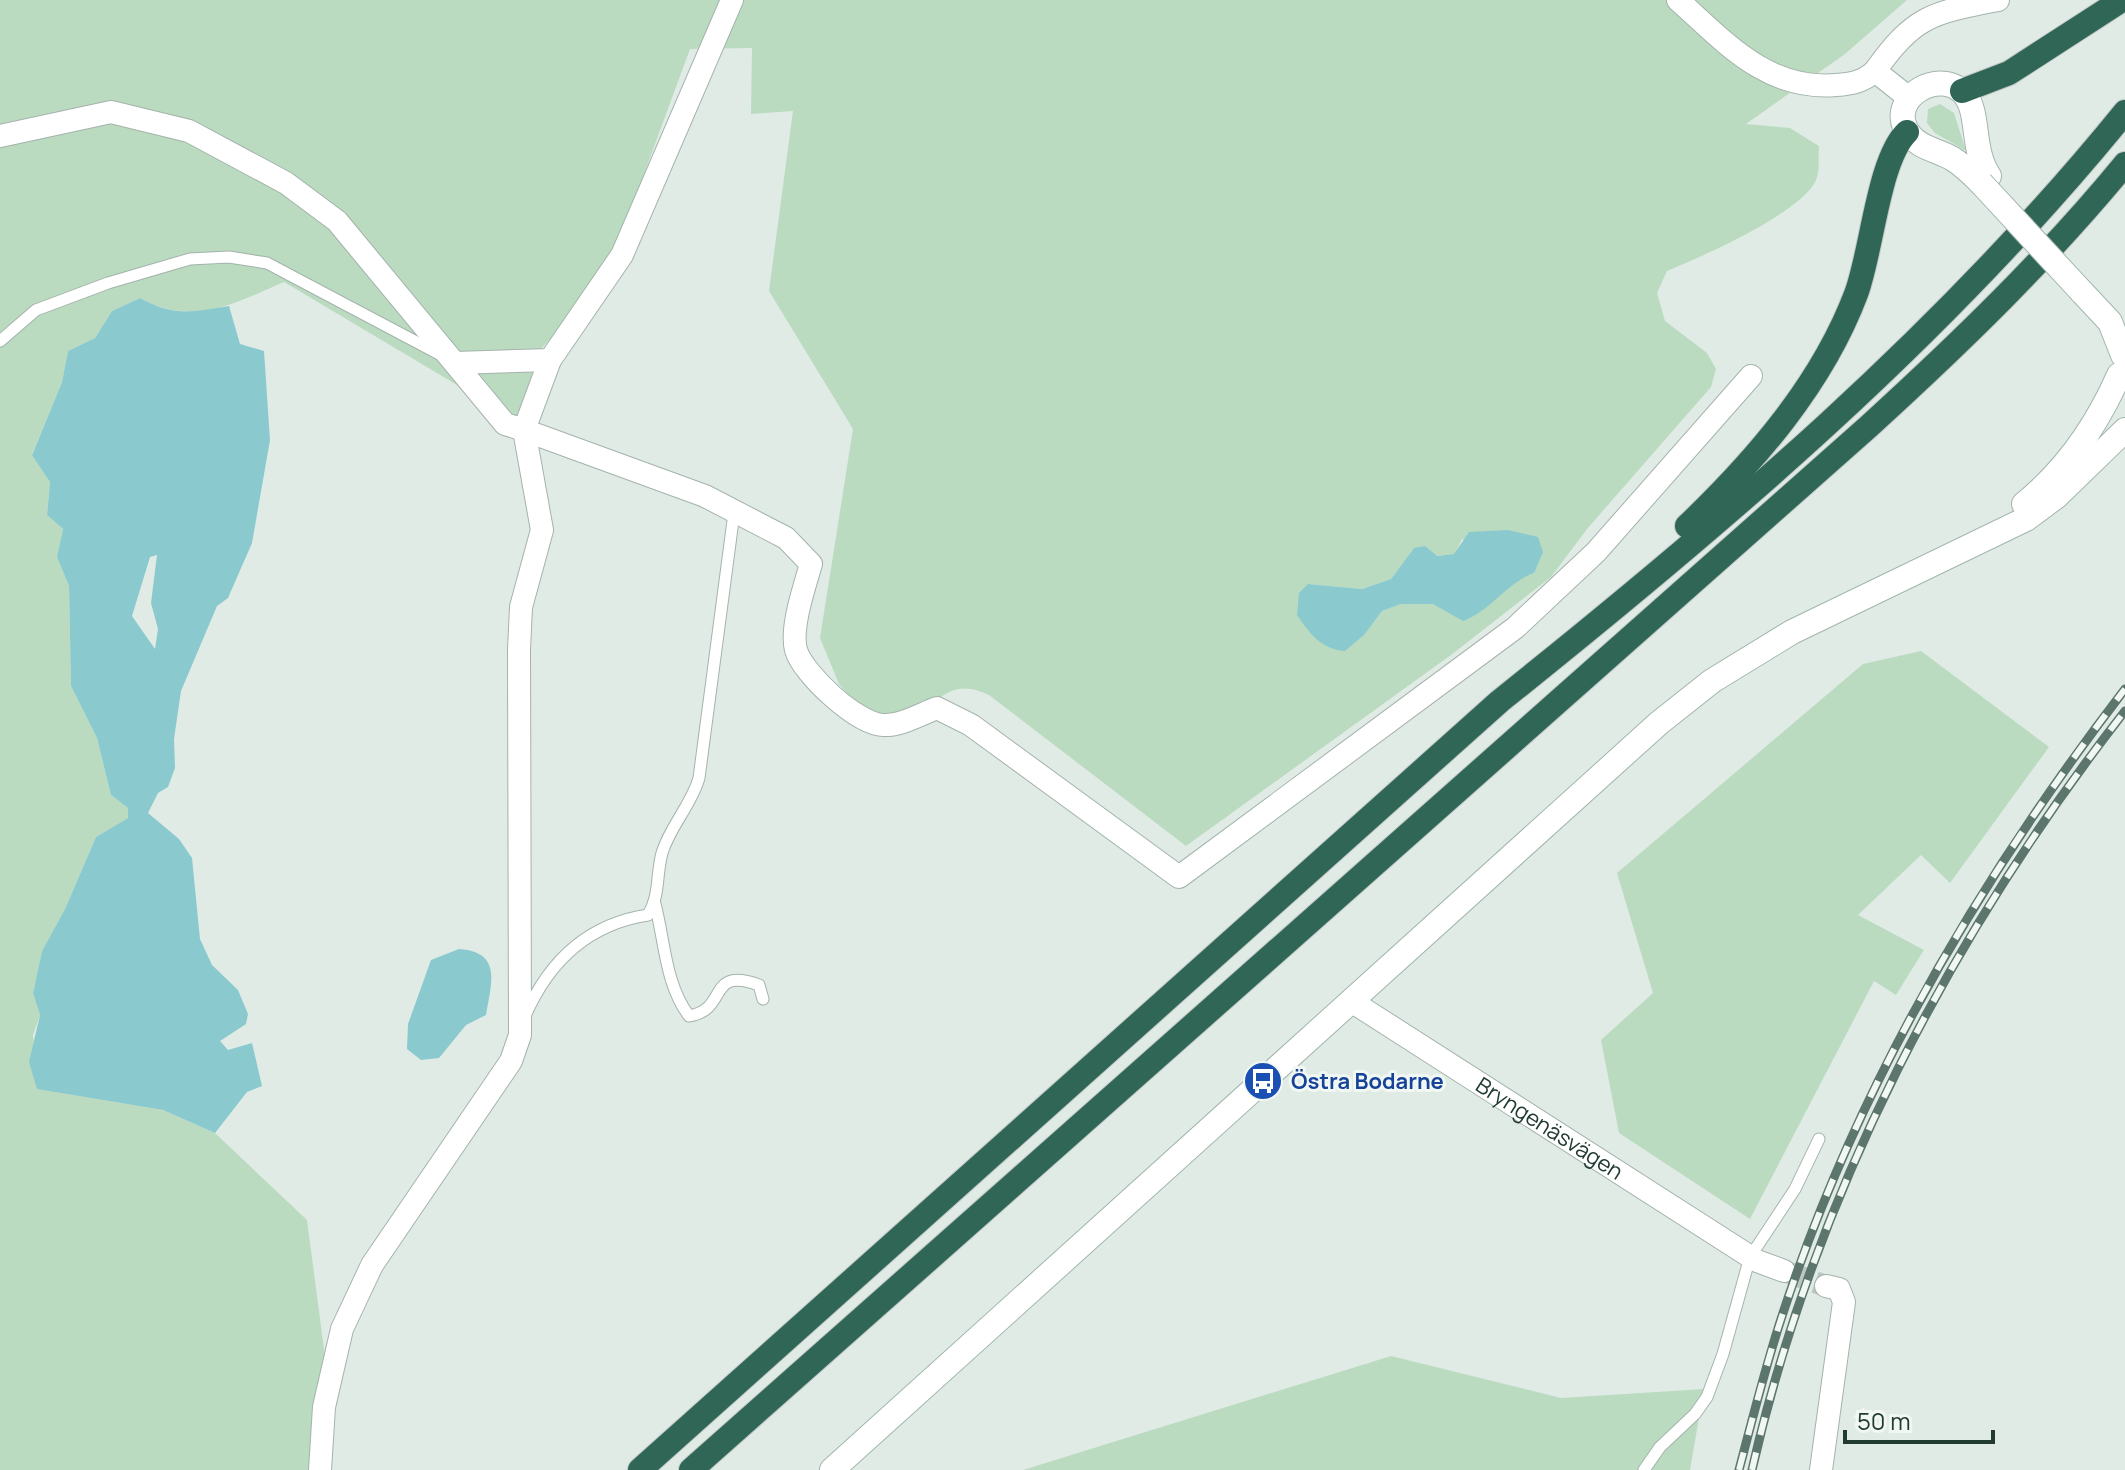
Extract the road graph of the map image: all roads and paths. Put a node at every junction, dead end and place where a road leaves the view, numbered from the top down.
1 (732, 0) edge
2 (1678, 0) edge
3 (1998, 0) edge
4 (2122, 0) edge
5 (1875, 71) junction
6 (1962, 91) junction
7 (1909, 98) junction
8 (2125, 112) edge
9 (1907, 132) junction
10 (0, 136) edge
11 (2125, 164) edge
12 (1985, 179) junction
13 (2085, 288) junction
14 (2125, 312) edge
15 (0, 341) edge
16 (550, 360) junction
17 (455, 363) junction
18 (2123, 370) edge
19 (1751, 376) dead end
20 (524, 430) junction
21 (2125, 430) edge
22 (734, 513) junction
23 (1992, 536) junction
24 (1645, 584) junction
25 (655, 904) junction
26 (763, 999) dead end
27 (1351, 1001) junction
28 (520, 1029) junction
29 (1819, 1139) dead end
30 (1750, 1257) junction
31 (1784, 1271) tunnel mouth
32 (1826, 1286) tunnel mouth
33 (320, 1470) edge
34 (640, 1470) edge
35 (691, 1470) edge
36 (832, 1470) edge
37 (1644, 1470) edge
38 (1821, 1470) edge

1 - 16 street
2 - 5 street
3 - 5 street
4 - 6 highway
5 - 7 street
6 - 7 street
6 - 12 street
7 - 9 street
8 - 24 highway
9 - 12 street
9 - 24 highway
10 - 17 street
11 - 35 highway
12 - 13 street, bridge
13 - 14 street
13 - 18 street
15 - 17 lane
16 - 17 street
16 - 20 street
17 - 20 street
18 - 23 street
19 - 22 street
20 - 22 street
20 - 28 street
21 - 23 street
22 - 25 lane
23 - 27 street
24 - 34 highway
25 - 26 lane
25 - 28 lane
27 - 30 street, Bryngenäsvägen
27 - 36 street
28 - 33 street
29 - 30 lane
30 - 31 street, Bryngenäsvägen
30 - 37 lane
32 - 38 street

